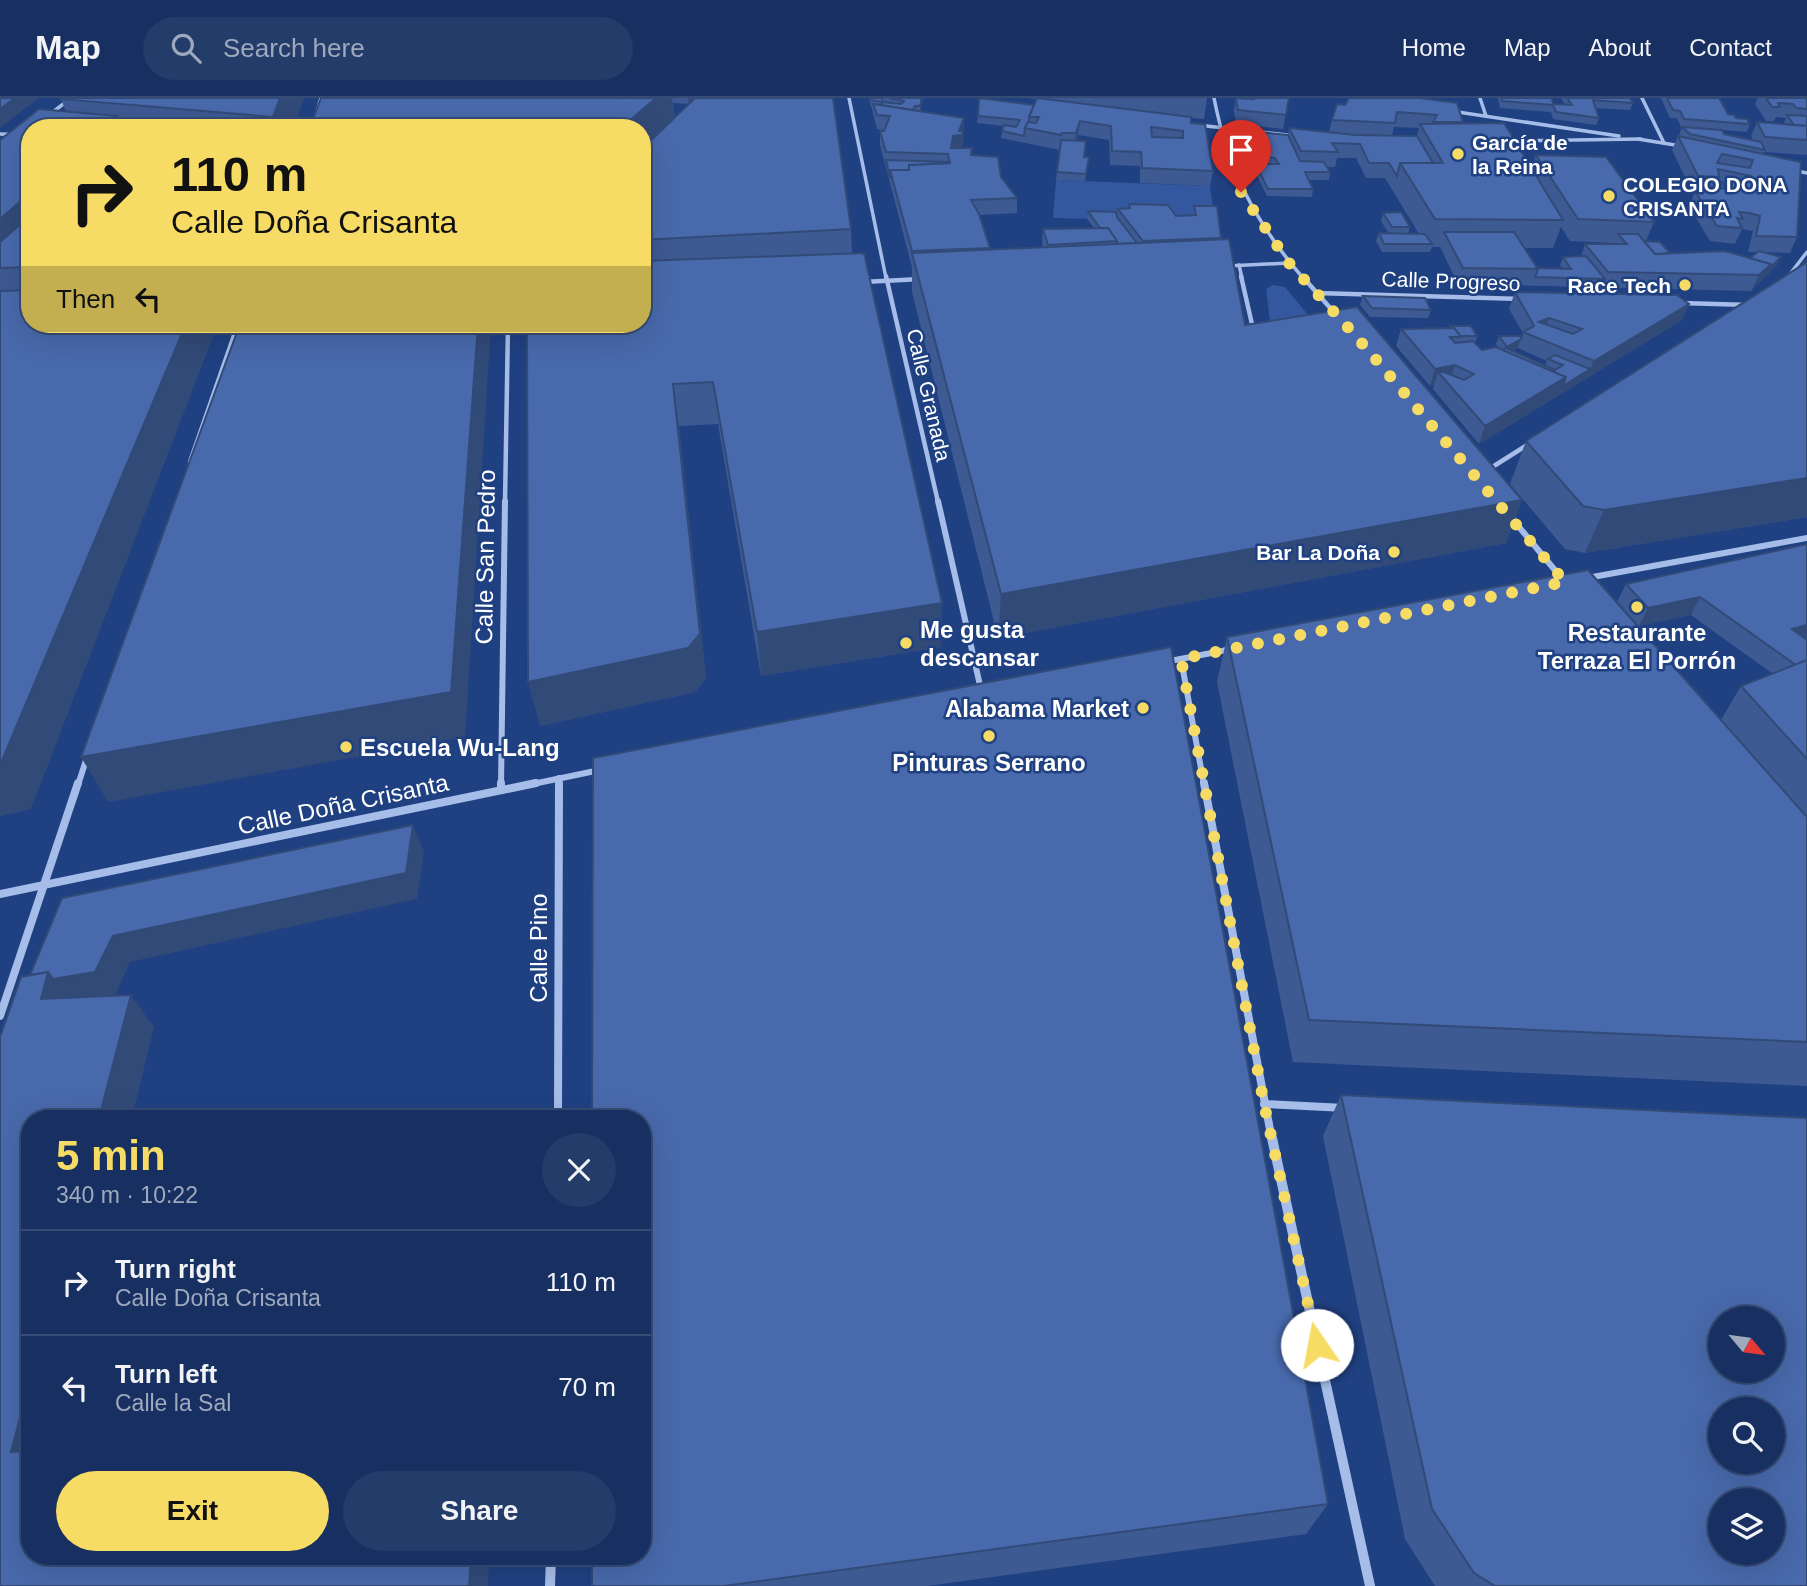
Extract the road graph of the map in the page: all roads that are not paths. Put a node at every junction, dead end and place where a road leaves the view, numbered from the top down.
1 (71, 98) edge
2 (321, 98) edge
3 (849, 98) edge
4 (1214, 98) edge
5 (1480, 98) edge
6 (1642, 98) edge
7 (1439, 109) edge
8 (1486, 116) junction
9 (43, 119) edge
10 (315, 119) edge
11 (1191, 124) edge
12 (1218, 128) junction
13 (0, 134) edge
14 (21, 135) edge
15 (21, 136) edge
16 (1300, 136) edge
17 (1641, 139) junction
18 (15, 141) edge
19 (1502, 141) edge
20 (1664, 143) junction
21 (1689, 148) edge
22 (1779, 167) edge
23 (1807, 173) edge
24 (1807, 252) edge
25 (1289, 263) junction
26 (1240, 265) junction
27 (1226, 266) edge
28 (928, 279) edge
29 (887, 281) junction
30 (860, 282) edge
31 (1777, 289) edge
32 (1316, 293) junction
33 (1534, 299) edge
34 (1671, 303) edge
35 (1742, 312) edge
36 (1347, 327) edge
37 (235, 333) edge
38 (508, 333) edge
39 (1257, 345) edge
40 (1543, 436) edge
41 (188, 467) edge
42 (1476, 477) edge
43 (1501, 506) edge
44 (1807, 538) edge
45 (1565, 582) junction
46 (1552, 584) edge
47 (1573, 591) edge
48 (1247, 646) edge
49 (1181, 659) junction
50 (1154, 664) edge
51 (996, 695) edge
52 (983, 698) junction
53 (969, 700) edge
54 (88, 754) edge
55 (610, 768) edge
56 (559, 778) junction
57 (501, 790) junction
58 (42, 886) junction
59 (0, 894) edge
60 (0, 1016) edge
61 (1264, 1104) junction
62 (1360, 1108) edge
63 (558, 1110) edge
64 (551, 1565) edge
65 (550, 1586) edge
66 (1370, 1586) edge

1 - 9 street
2 - 10 street
3 - 29 street, Calle Granada
4 - 12 street
5 - 8 street
6 - 20 street
7 - 8 street
8 - 17 street
11 - 12 street
12 - 16 street
12 - 25 street
13 - 14 street
15 - 18 street
17 - 19 street
17 - 20 street
20 - 21 street
22 - 23 street
24 - 31 street
25 - 26 street
25 - 32 street
26 - 27 street
26 - 39 street
28 - 29 street
29 - 30 street
29 - 52 street, Calle Granada
32 - 33 street, Calle Progreso
32 - 36 street
34 - 35 street
37 - 41 street
38 - 57 street, Calle San Pedro
40 - 42 street
43 - 45 street
44 - 45 street
45 - 46 street
45 - 47 street
48 - 49 street
49 - 50 street
49 - 61 street
51 - 52 street
52 - 53 street
54 - 58 street
55 - 56 street, Calle Doña Crisanta
56 - 57 street, Calle Doña Crisanta
56 - 63 street, Calle Pino
57 - 58 street, Calle Doña Crisanta
58 - 59 street, Calle Doña Crisanta
58 - 60 street
61 - 62 street
61 - 66 street
64 - 65 street

